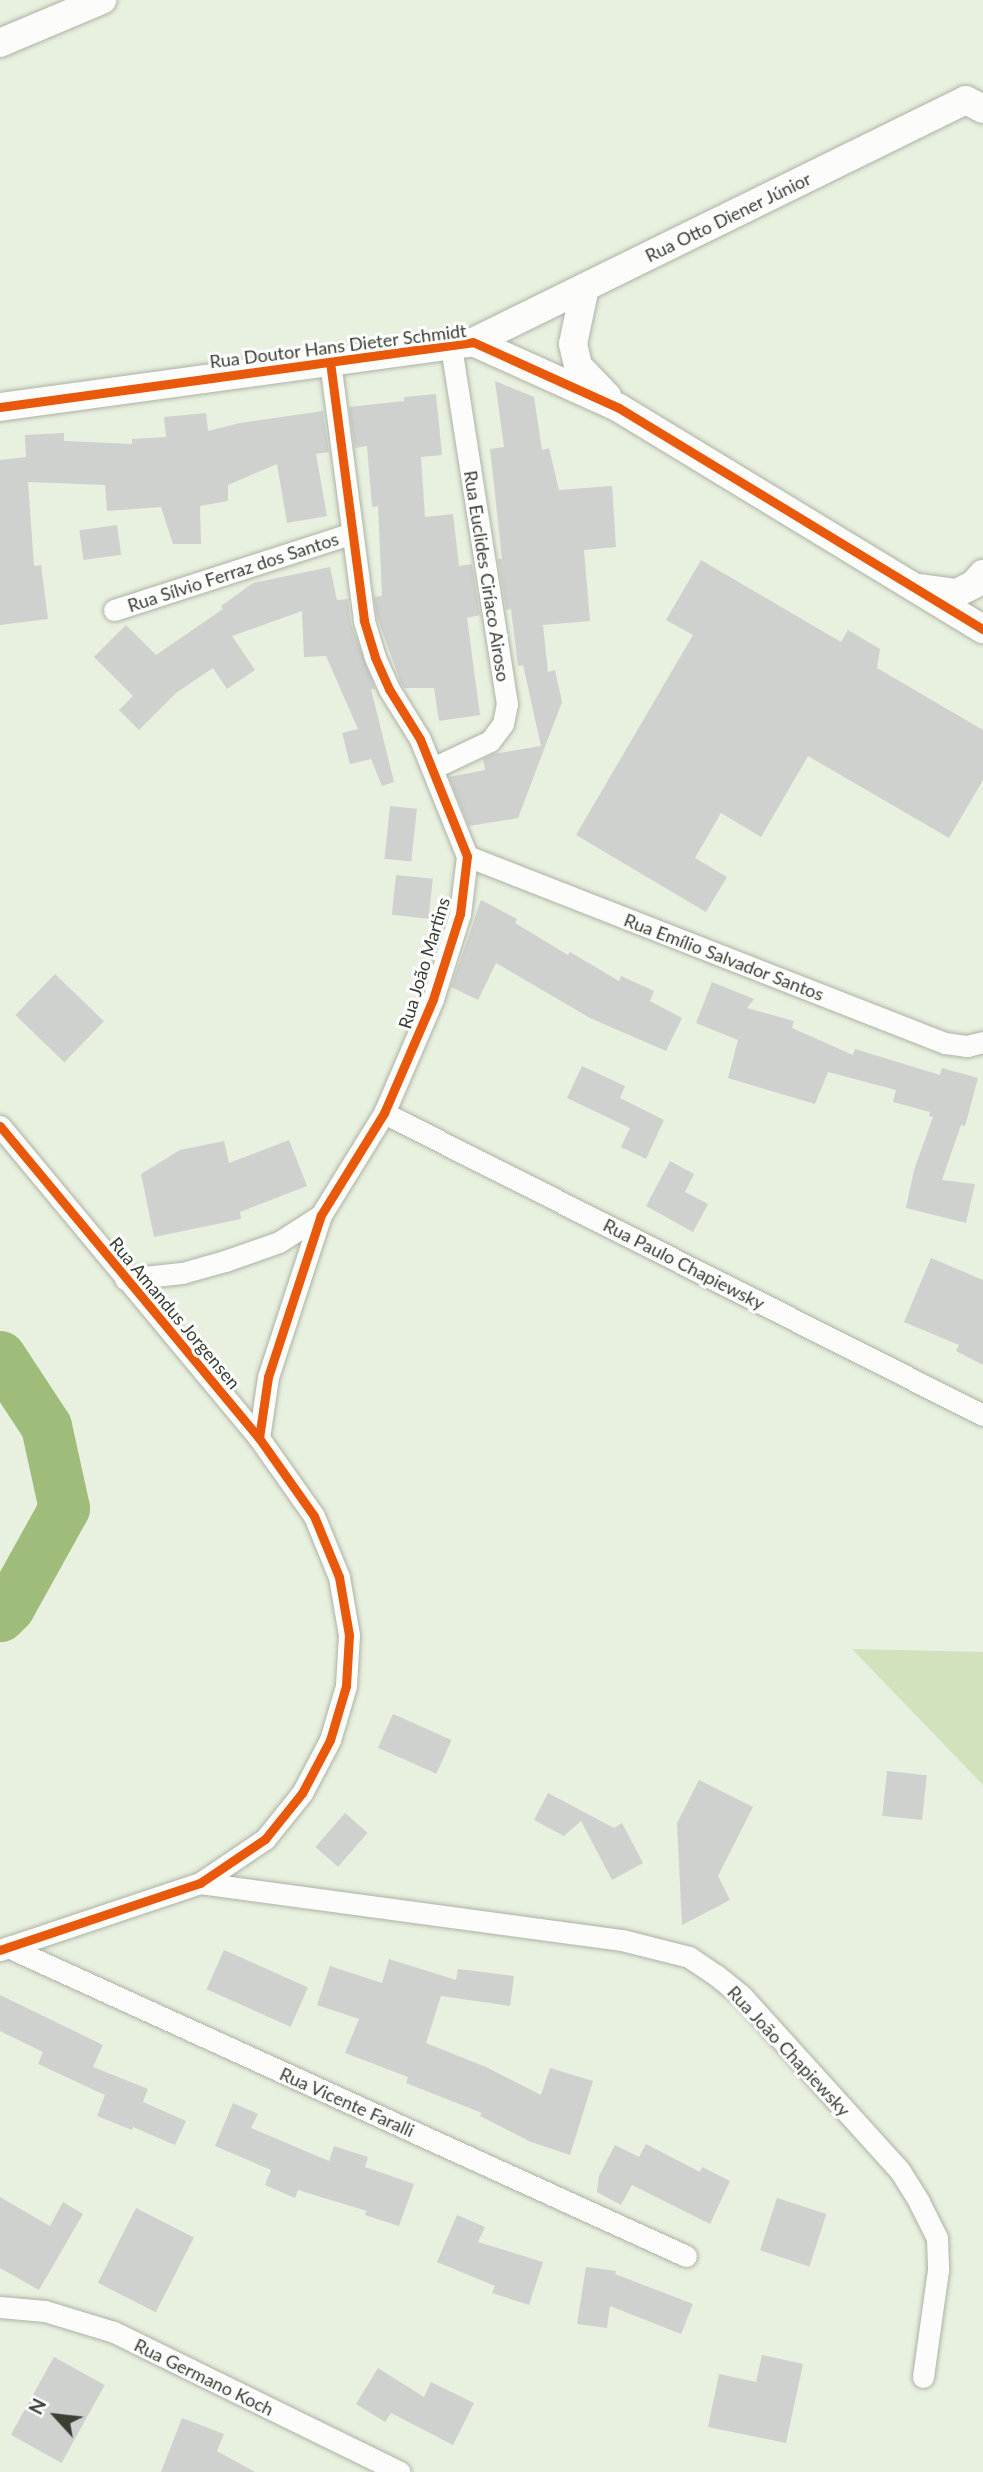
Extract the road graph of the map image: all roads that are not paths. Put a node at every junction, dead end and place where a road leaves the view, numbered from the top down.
1 (102, 0) edge
2 (0, 43) edge
3 (977, 100) edge
4 (585, 287) junction
5 (462, 343) junction
6 (330, 362) junction
7 (0, 407) edge
8 (619, 408) junction
9 (352, 533) junction
10 (983, 574) edge
11 (914, 588) junction
12 (114, 610) dead end
13 (983, 629) edge
14 (433, 768) junction
15 (467, 856) junction
16 (983, 1042) edge
17 (384, 1113) junction
18 (0, 1126) edge
19 (321, 1214) junction
20 (125, 1279) junction
21 (983, 1415) edge
22 (259, 1438) junction
23 (200, 1883) junction
24 (4, 1949) edge
25 (686, 2256) dead end
26 (0, 2307) edge
27 (923, 2377) dead end
28 (400, 2472) edge

1 - 2 street
3 - 4 street, Rua Otto Diener Júnior
4 - 5 street, Rua Otto Diener Júnior
4 - 8 street
5 - 6 street, Rua Doutor Hans Dieter Schmidt
5 - 8 street, Rua Doutor Hans Dieter Schmidt
5 - 14 street, Rua Euclides Ciríaco Airoso
6 - 7 street, Rua Doutor Hans Dieter Schmidt
6 - 9 street, Rua João Martins
8 - 11 street, Rua Doutor Hans Dieter Schmidt
9 - 12 street, Rua Sílvio Ferraz dos Santos
9 - 14 street, Rua João Martins
10 - 11 street
11 - 13 street, Rua Doutor Hans Dieter Schmidt
14 - 15 street, Rua João Martins
15 - 16 street, Rua Emílio Salvador Santos
15 - 17 street, Rua João Martins
17 - 19 street, Rua João Martins
17 - 21 street, Rua Paulo Chapiewsky
18 - 20 street, Rua Amandus Jorgensen
19 - 20 street
19 - 22 street, Rua João Martins
20 - 22 street, Rua Amandus Jorgensen
22 - 23 street, Rua Amandus Jorgensen
23 - 24 street, Rua Amandus Jorgensen
23 - 27 street, Rua João Chapiewsky
24 - 25 street, Rua Vicente Faralli
26 - 28 street, Rua Germano Koch

